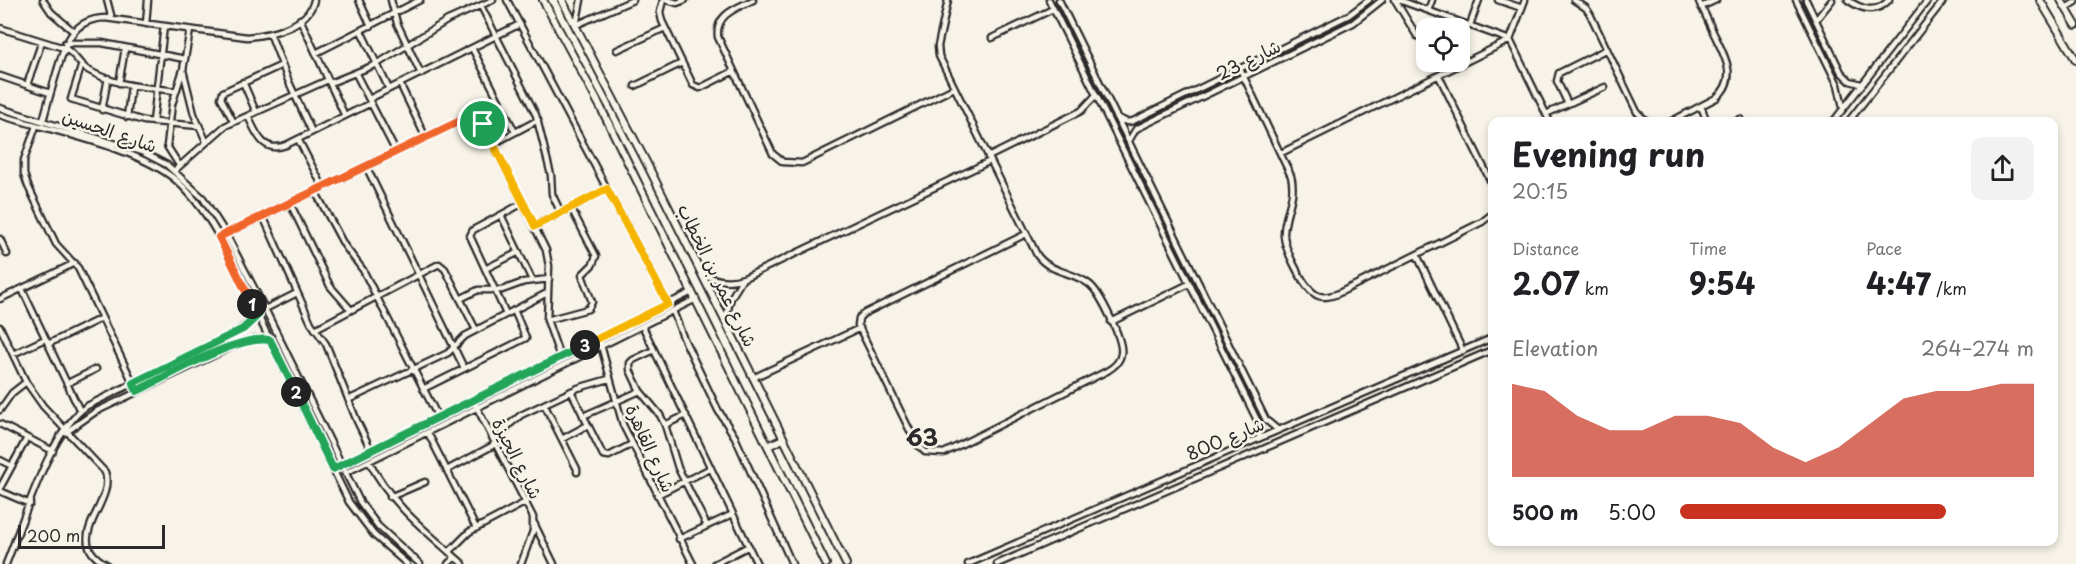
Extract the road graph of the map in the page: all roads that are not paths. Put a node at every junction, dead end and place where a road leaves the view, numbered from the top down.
1 (43, 0) edge
2 (107, 0) edge
3 (148, 0) edge
4 (314, 0) edge
5 (359, 0) edge
6 (391, 0) edge
7 (420, 0) edge
8 (493, 0) edge
9 (507, 0) edge
10 (543, 0) edge
11 (562, 0) edge
12 (581, 0) edge
13 (633, 0) edge
14 (663, 0) edge
15 (668, 0) edge
16 (685, 0) edge
17 (735, 0) edge
18 (753, 0) edge
19 (948, 0) edge
20 (1049, 0) edge
21 (1059, 0) edge
22 (1369, 0) edge
23 (1382, 0) edge
24 (1397, 0) edge
25 (1431, 0) edge
26 (1479, 0) edge
27 (1498, 0) edge
28 (1525, 0) edge
29 (1574, 0) edge
30 (1698, 0) edge
31 (1716, 0) edge
32 (1796, 0) edge
33 (1806, 0) edge
34 (1832, 0) edge
35 (1848, 0) edge
36 (1889, 0) edge
37 (1928, 0) edge
38 (1944, 0) edge
39 (2040, 0) edge
40 (2062, 0) edge
41 (2076, 2) edge
42 (481, 6) junction
43 (739, 7) junction
44 (1701, 7) junction
45 (1522, 8) junction
46 (2066, 8) junction
47 (1053, 9) junction
48 (1428, 10) junction
49 (396, 14) junction
50 (1450, 18) edge
51 (112, 19) junction
52 (300, 19) junction
53 (1816, 20) junction
54 (146, 24) junction
55 (520, 24) junction
56 (576, 25) junction
57 (1470, 25) joint
58 (2076, 25) edge
59 (164, 26) junction
60 (371, 26) junction
61 (0, 28) edge
62 (665, 28) junction
63 (190, 30) junction
64 (73, 31) junction
65 (361, 31) junction
66 (1075, 32) junction
67 (270, 33) junction
68 (1416, 34) edge
69 (497, 36) junction
70 (1066, 36) junction
71 (992, 38) dead end
72 (1510, 40) junction
73 (42, 41) junction
74 (65, 45) junction
75 (408, 46) junction
76 (472, 48) junction
77 (125, 49) junction
78 (1607, 49) junction
79 (617, 50) dead end
80 (316, 53) junction
81 (161, 55) junction
82 (185, 59) junction
83 (2076, 60) edge
84 (682, 63) junction
85 (82, 64) junction
86 (377, 64) junction
87 (282, 65) junction
88 (1240, 69) junction
89 (183, 70) junction
90 (734, 71) junction
91 (356, 74) junction
92 (421, 74) junction
93 (0, 76) edge
94 (1244, 76) junction
95 (1439, 76) junction
96 (108, 78) junction
97 (243, 82) junction
98 (329, 82) junction
99 (119, 83) junction
100 (400, 84) junction
101 (1861, 84) junction
102 (27, 85) junction
103 (131, 86) junction
104 (635, 86) dead end
105 (1605, 87) dead end
106 (954, 88) junction
107 (157, 89) junction
108 (389, 89) junction
109 (176, 91) junction
110 (51, 93) junction
111 (295, 95) junction
112 (1096, 95) junction
113 (370, 101) junction
114 (615, 102) junction
115 (1568, 104) junction
116 (1701, 106) junction
117 (0, 108) edge
118 (601, 108) junction
119 (1843, 108) junction
120 (102, 110) junction
121 (256, 112) junction
122 (1546, 114) junction
123 (0, 115) edge
124 (622, 115) junction
125 (248, 116) junction
126 (345, 116) junction
127 (127, 117) junction
128 (1548, 117) edge
129 (1642, 117) edge
130 (1680, 117) edge
131 (1705, 117) edge
132 (1837, 117) edge
133 (1852, 117) edge
134 (1118, 118) junction
135 (538, 120) junction
136 (42, 121) junction
137 (608, 121) junction
138 (153, 122) junction
139 (233, 122) junction
140 (170, 125) junction
141 (36, 126) junction
142 (199, 126) junction
143 (312, 132) junction
144 (515, 132) junction
145 (426, 138) junction
146 (298, 139) junction
147 (206, 141) junction
148 (1130, 142) junction
149 (493, 144) junction
150 (129, 147) junction
151 (396, 152) junction
152 (127, 153) junction
153 (1281, 153) junction
154 (989, 159) junction
155 (178, 165) junction
156 (366, 166) junction
157 (174, 171) junction
158 (1488, 176) edge
159 (323, 187) junction
160 (607, 189) junction
161 (315, 191) junction
162 (290, 203) junction
163 (524, 203) junction
164 (572, 208) junction
165 (561, 213) junction
166 (501, 215) junction
167 (263, 216) junction
168 (1488, 217) edge
169 (535, 226) junction
170 (226, 234) junction
171 (1026, 234) junction
172 (219, 237) junction
173 (0, 239) edge
174 (519, 252) junction
175 (7, 254) dead end
176 (1417, 255) junction
177 (75, 263) junction
178 (485, 269) junction
179 (699, 270) junction
180 (418, 274) junction
181 (744, 278) junction
182 (549, 279) junction
183 (532, 280) junction
184 (1189, 284) junction
185 (22, 288) junction
186 (495, 291) junction
187 (692, 292) junction
188 (297, 293) junction
189 (547, 293) junction
190 (376, 296) junction
191 (0, 299) edge
192 (460, 299) junction
193 (696, 299) junction
194 (668, 304) junction
195 (265, 309) junction
196 (351, 310) junction
197 (514, 310) junction
198 (673, 311) junction
199 (506, 314) junction
200 (258, 315) junction
201 (102, 318) junction
202 (547, 320) junction
203 (724, 321) junction
204 (1111, 322) junction
205 (0, 327) edge
206 (643, 327) junction
207 (1220, 327) junction
208 (860, 328) junction
209 (315, 329) junction
210 (476, 330) junction
211 (1212, 330) junction
212 (599, 338) junction
213 (270, 340) junction
214 (1488, 340) edge
215 (47, 341) junction
216 (454, 348) junction
217 (601, 348) junction
218 (654, 350) junction
219 (1463, 351) junction
220 (1488, 352) edge
221 (13, 354) junction
222 (560, 357) junction
223 (464, 368) junction
224 (96, 369) dead end
225 (414, 370) junction
226 (753, 378) junction
227 (609, 379) junction
228 (26, 382) junction
229 (68, 383) junction
230 (133, 383) junction
231 (423, 390) junction
232 (137, 391) junction
233 (571, 391) junction
234 (640, 391) junction
235 (350, 399) junction
236 (473, 400) junction
237 (616, 401) junction
238 (544, 404) junction
239 (1340, 404) junction
240 (478, 408) junction
241 (0, 410) edge
242 (80, 411) junction
243 (1345, 414) junction
244 (686, 415) junction
245 (583, 416) junction
246 (438, 417) junction
247 (0, 424) edge
248 (588, 425) junction
249 (665, 425) junction
250 (66, 430) junction
251 (1278, 430) junction
252 (428, 433) junction
253 (27, 438) junction
254 (1259, 438) junction
255 (562, 439) junction
256 (783, 439) junction
257 (495, 443) junction
258 (632, 444) junction
259 (768, 446) junction
260 (371, 450) junction
261 (53, 452) junction
262 (0, 460) edge
263 (369, 461) junction
264 (341, 465) junction
265 (12, 466) junction
266 (711, 468) junction
267 (333, 469) junction
268 (447, 470) junction
269 (1181, 471) junction
270 (577, 472) dead end
271 (345, 473) junction
272 (337, 477) junction
273 (684, 481) junction
274 (424, 482) dead end
275 (1186, 482) junction
276 (0, 490) edge
277 (657, 495) junction
278 (390, 497) junction
279 (525, 502) junction
280 (30, 504) junction
281 (733, 514) junction
282 (534, 522) junction
283 (707, 526) junction
284 (476, 528) junction
285 (679, 539) junction
286 (748, 546) junction
287 (449, 552) junction
288 (455, 557) junction
289 (6, 564) edge
290 (106, 564) edge
291 (407, 564) edge
292 (420, 564) edge
293 (448, 564) edge
294 (463, 564) edge
295 (521, 564) edge
296 (554, 564) edge
297 (693, 564) edge
298 (714, 564) edge
299 (757, 564) edge
300 (792, 564) edge
301 (826, 564) edge
302 (846, 564) edge
303 (968, 564) edge
304 (997, 564) edge

1 - 64 street
2 - 51 street
3 - 54 street
4 - 52 street
5 - 60 street
6 - 49 street
7 - 49 street
8 - 42 street
9 - 55 street
10 - 118 street, شارع عمر بن الخطاب
11 - 56 street, شارع عمر بن الخطاب
12 - 56 street
13 - 56 street
14 - 62 street
15 - 16 street
17 - 43 street
18 - 43 street
19 - 106 street
20 - 47 street
21 - 66 street
22 - 88 street, شارع 23
23 - 94 street, شارع 23
24 - 48 street
24 - 68 street
25 - 48 street
26 - 57 street
27 - 45 street
28 - 45 street
29 - 78 street
30 - 44 street
31 - 44 street
32 - 119 street
33 - 53 street
34 - 53 street
35 - 36 street
37 - 101 street
38 - 133 street
39 - 83 street
40 - 46 street
41 - 46 street
42 - 69 street
42 - 75 street
43 - 90 street
44 - 116 street
45 - 72 street
46 - 58 street
47 - 70 street
47 - 71 street
48 - 50 street
49 - 60 street
49 - 75 street
51 - 54 street
51 - 64 street
52 - 67 street
52 - 80 street
53 - 101 street
54 - 59 street
55 - 69 street
55 - 160 street
56 - 114 street, شارع عمر بن الخطاب
57 - 72 street
59 - 63 street
59 - 81 street
60 - 65 street
61 - 73 street
62 - 79 street
62 - 84 street
63 - 67 street
63 - 82 street
64 - 74 street
65 - 80 street
65 - 86 street
66 - 70 street
66 - 134 street
67 - 87 street
69 - 76 street
69 - 135 street
70 - 112 street
72 - 95 street
72 - 122 street
73 - 74 street
73 - 102 street
74 - 77 street
74 - 85 street
74 - 110 street
75 - 86 street
75 - 92 street
76 - 92 street
76 - 144 street
77 - 81 street
77 - 99 street
78 - 115 street
78 - 129 street
80 - 98 street
81 - 82 street
81 - 107 street
82 - 89 street
84 - 90 street
84 - 104 street
85 - 96 street
85 - 120 street
86 - 91 street
86 - 108 street
87 - 97 street
87 - 111 street
88 - 94 street
88 - 134 street, شارع 23
89 - 109 street
89 - 142 street
90 - 106 street
91 - 98 street
91 - 113 street
92 - 100 street
93 - 102 street
94 - 148 street, شارع 23
94 - 153 street
95 - 153 street
95 - 158 street
96 - 99 street
96 - 120 street
97 - 121 street
97 - 139 street
98 - 111 street
98 - 126 street
99 - 103 street
100 - 108 street
100 - 145 street
101 - 119 street
102 - 110 street
103 - 107 street
103 - 127 street
105 - 115 street
106 - 154 street
107 - 109 street
107 - 138 street
108 - 113 street
109 - 140 street
110 - 136 street
111 - 121 street
111 - 143 street
112 - 154 street
112 - 184 street
113 - 126 street
113 - 151 street
114 - 118 street
114 - 124 street, شارع عمر بن الخطاب
115 - 122 street
116 - 130 street
116 - 131 street
117 - 136 street, شارع الحسين
118 - 137 street, شارع عمر بن الخطاب
119 - 132 street
120 - 127 street
121 - 125 street
122 - 128 street
123 - 141 street, شارع الحسين
124 - 137 street
124 - 179 street, شارع عمر بن الخطاب
125 - 139 street
125 - 146 street
126 - 143 street
127 - 138 street
134 - 148 street
135 - 144 street
135 - 165 street
136 - 150 street, شارع الحسين
137 - 187 street, شارع عمر بن الخطاب
138 - 140 street
139 - 147 street
140 - 142 street
140 - 155 street
141 - 152 street, شارع الحسين
141 - 177 street
142 - 147 street
143 - 146 street
144 - 149 street
145 - 149 street
145 - 151 street
146 - 159 street
147 - 155 street
148 - 207 street
149 - 163 street
150 - 152 street
150 - 157 street, شارع الحسين
151 - 156 street
152 - 172 street, شارع الحسين
153 - 176 street
154 - 171 street
154 - 181 street
155 - 157 street
156 - 159 street
156 - 180 street
157 - 170 street, شارع الحسين
159 - 161 street
160 - 164 street
160 - 194 street
161 - 162 street
161 - 190 street
162 - 167 street
162 - 196 street
163 - 166 street
163 - 169 street
164 - 165 street
164 - 202 street
165 - 169 street
166 - 174 street
166 - 178 street
167 - 170 street
167 - 188 street
168 - 176 street
169 - 182 street
170 - 172 street
170 - 195 street, شارع الحسين
171 - 204 street
171 - 208 street
172 - 200 street, شارع الحسين
173 - 175 street
174 - 178 street
174 - 183 street
176 - 219 street
177 - 185 street
177 - 201 street
178 - 186 street
179 - 181 street
179 - 203 street, شارع عمر بن الخطاب
180 - 190 street
180 - 192 street
180 - 216 street
181 - 203 street
182 - 183 street
182 - 189 street
183 - 186 street
184 - 204 street
184 - 211 street
185 - 191 street
185 - 215 street
186 - 192 street
186 - 199 street
187 - 193 street, شارع عمر بن الخطاب
187 - 194 street
188 - 195 street
188 - 209 street
189 - 197 street
189 - 202 street
190 - 196 street
190 - 225 street
192 - 210 street
193 - 198 street
193 - 259 street, شارع عمر بن الخطاب
194 - 212 street
195 - 264 street, شارع الحسين
196 - 209 street
197 - 199 street
197 - 223 street
198 - 206 street
198 - 300 street
199 - 210 street
200 - 213 street, شارع الحسين
200 - 230 street
201 - 215 street
201 - 230 street
202 - 222 street
203 - 226 street, شارع عمر بن الخطاب
204 - 208 street
205 - 221 street
206 - 217 street
206 - 218 street
207 - 211 street
207 - 251 street
208 - 226 street
209 - 235 street
210 - 216 street
211 - 254 street
212 - 217 street, شارع القاهرة
212 - 222 street
213 - 232 street
213 - 267 street, شارع الحسين
214 - 219 street, شارع 800
215 - 221 street
215 - 229 street
216 - 223 street
216 - 225 street
217 - 227 street, شارع القاهرة
217 - 240 street
218 - 234 street
218 - 244 street
219 - 239 street, شارع 800
220 - 243 street, شارع 800
221 - 228 street
222 - 236 street
223 - 231 street
224 - 229 street
225 - 231 street
225 - 235 street
226 - 256 street, شارع عمر بن الخطاب
227 - 233 street
227 - 237 street, شارع القاهرة
228 - 241 street
228 - 250 street
229 - 242 street
230 - 232 street
230 - 242 street
231 - 246 street
232 - 250 street
233 - 238 street
233 - 245 street
234 - 237 street
234 - 249 street
235 - 260 street
236 - 240 street, شارع الجيزة
236 - 246 street
237 - 245 street
237 - 258 street, شارع القاهرة
238 - 255 street
238 - 257 street
239 - 243 street
239 - 251 street, شارع 800
240 - 252 street
240 - 257 street, شارع الجيزة
242 - 250 street
243 - 275 street, شارع 800
244 - 249 street
244 - 266 street
245 - 248 street
246 - 260 street
247 - 253 street
248 - 255 street
248 - 258 street
249 - 273 street
250 - 261 street
250 - 290 street
251 - 254 street, شارع 800
252 - 263 street
252 - 268 street
253 - 261 street
253 - 265 street
254 - 269 street, شارع 800
255 - 270 street
256 - 259 street
256 - 302 street, شارع عمر بن الخطاب
257 - 268 street
257 - 279 street, شارع الجيزة
258 - 277 street, شارع القاهرة
259 - 301 street, شارع عمر بن الخطاب
260 - 264 street
261 - 280 street
262 - 265 street
263 - 271 street
263 - 278 street
264 - 267 street
264 - 271 street, شارع الحسين
265 - 276 street
266 - 273 street
266 - 281 street
267 - 272 street, شارع الحسين
268 - 284 street
269 - 275 street
269 - 303 street, شارع 800
271 - 272 street
271 - 292 street, شارع الحسين
272 - 291 street, شارع الحسين
273 - 277 street
273 - 283 street
274 - 278 street
275 - 304 street, شارع 800
276 - 280 street
277 - 285 street, شارع القاهرة
278 - 287 street
279 - 282 street, شارع الجيزة
279 - 284 street
280 - 289 street
281 - 283 street
281 - 286 street
282 - 295 street, شارع الجيزة
282 - 296 street
283 - 285 street
284 - 287 street
285 - 297 street, شارع القاهرة
286 - 298 street
286 - 299 street
287 - 288 street
288 - 293 street
288 - 294 street

